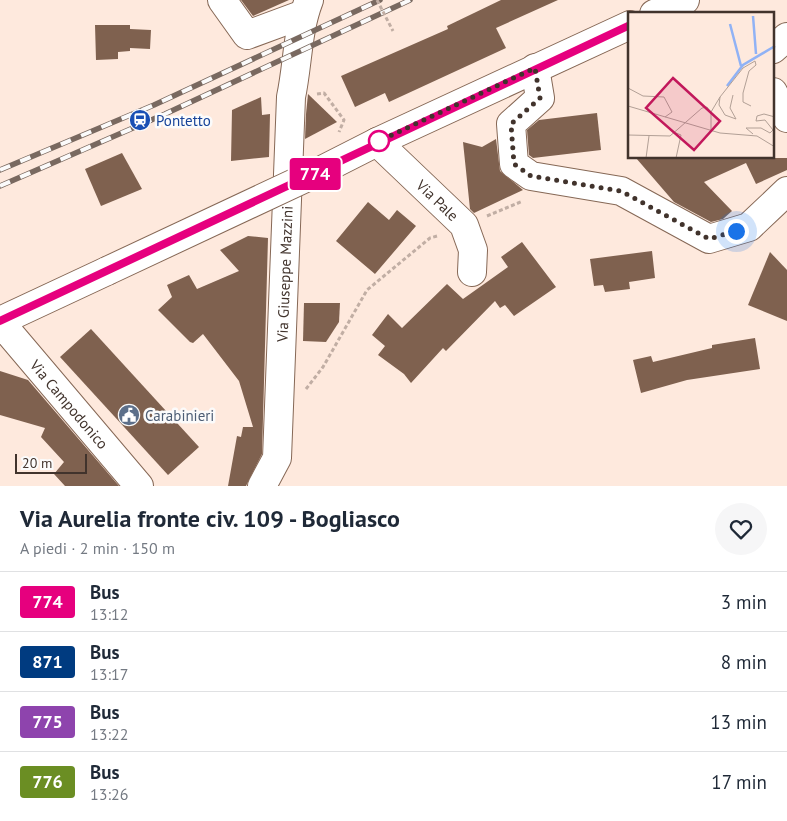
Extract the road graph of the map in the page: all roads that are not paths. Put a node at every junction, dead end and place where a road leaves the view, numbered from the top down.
1 (222, 0) edge
2 (685, 0) edge
3 (306, 7) edge
4 (658, 12) edge
5 (628, 26) edge
6 (787, 37) edge
7 (774, 48) edge
8 (535, 68) junction
9 (774, 94) edge
10 (787, 118) edge
11 (377, 142) junction
12 (787, 191) edge
13 (472, 272) dead end
14 (1, 320) edge
15 (139, 486) edge
16 (262, 486) edge

1 - 3 street
2 - 4 street
3 - 16 street, Via Giuseppe Mazzini
5 - 8 street
6 - 7 street
8 - 11 street
8 - 12 street
9 - 10 street
11 - 13 street, Via Pale
11 - 14 street, bridge
14 - 15 street, Via Campodonico

